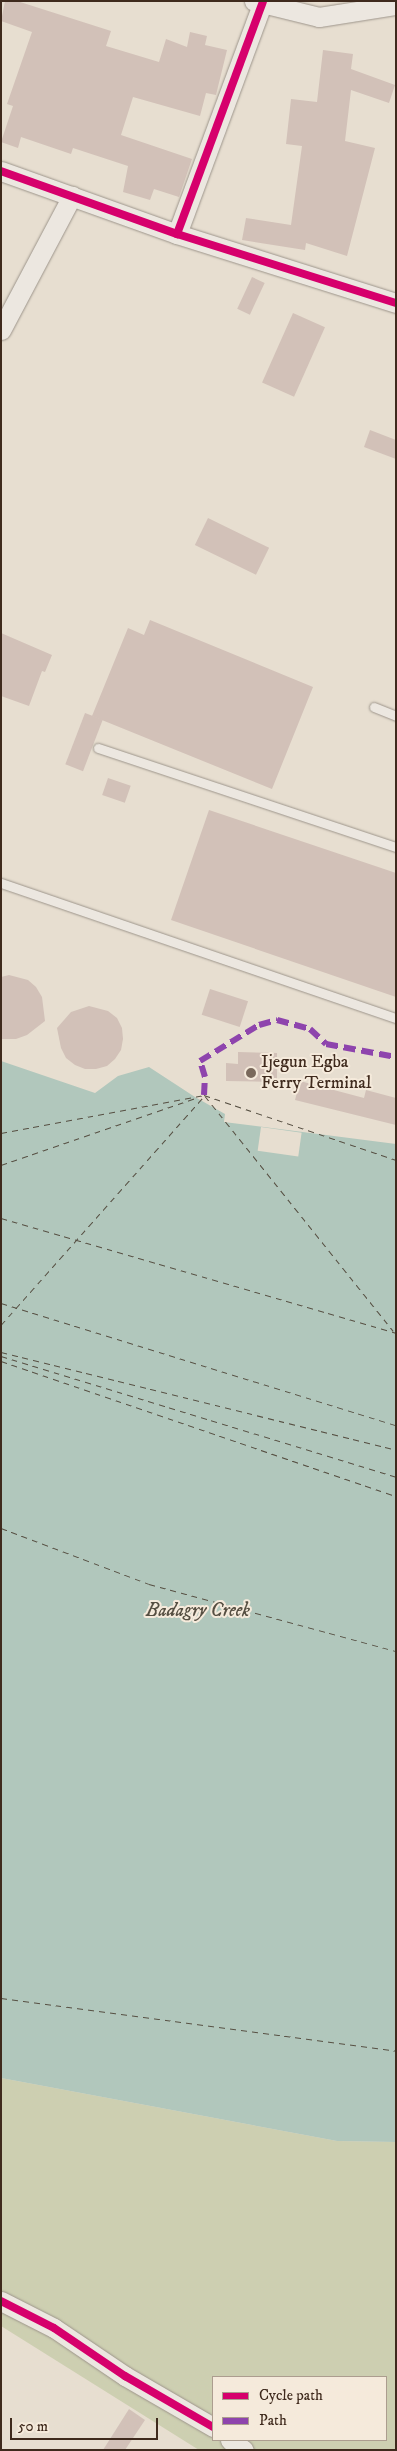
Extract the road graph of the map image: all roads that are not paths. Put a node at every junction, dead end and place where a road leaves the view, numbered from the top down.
1 (260, 2) edge
2 (396, 4) edge
3 (1, 171) edge
4 (72, 196) junction
5 (177, 234) junction
6 (396, 303) edge
7 (1, 330) edge
8 (374, 707) dead end
9 (396, 716) edge
10 (98, 748) dead end
11 (396, 847) edge
12 (1, 883) edge
13 (396, 1018) edge
14 (1, 2301) edge
15 (212, 2426) edge
16 (231, 2441) edge
17 (244, 2450) edge

1 - 2 street
1 - 5 street
3 - 4 street
4 - 5 street
4 - 7 street
5 - 6 street
8 - 9 lane
10 - 11 lane
12 - 13 lane
14 - 15 street
16 - 17 street

